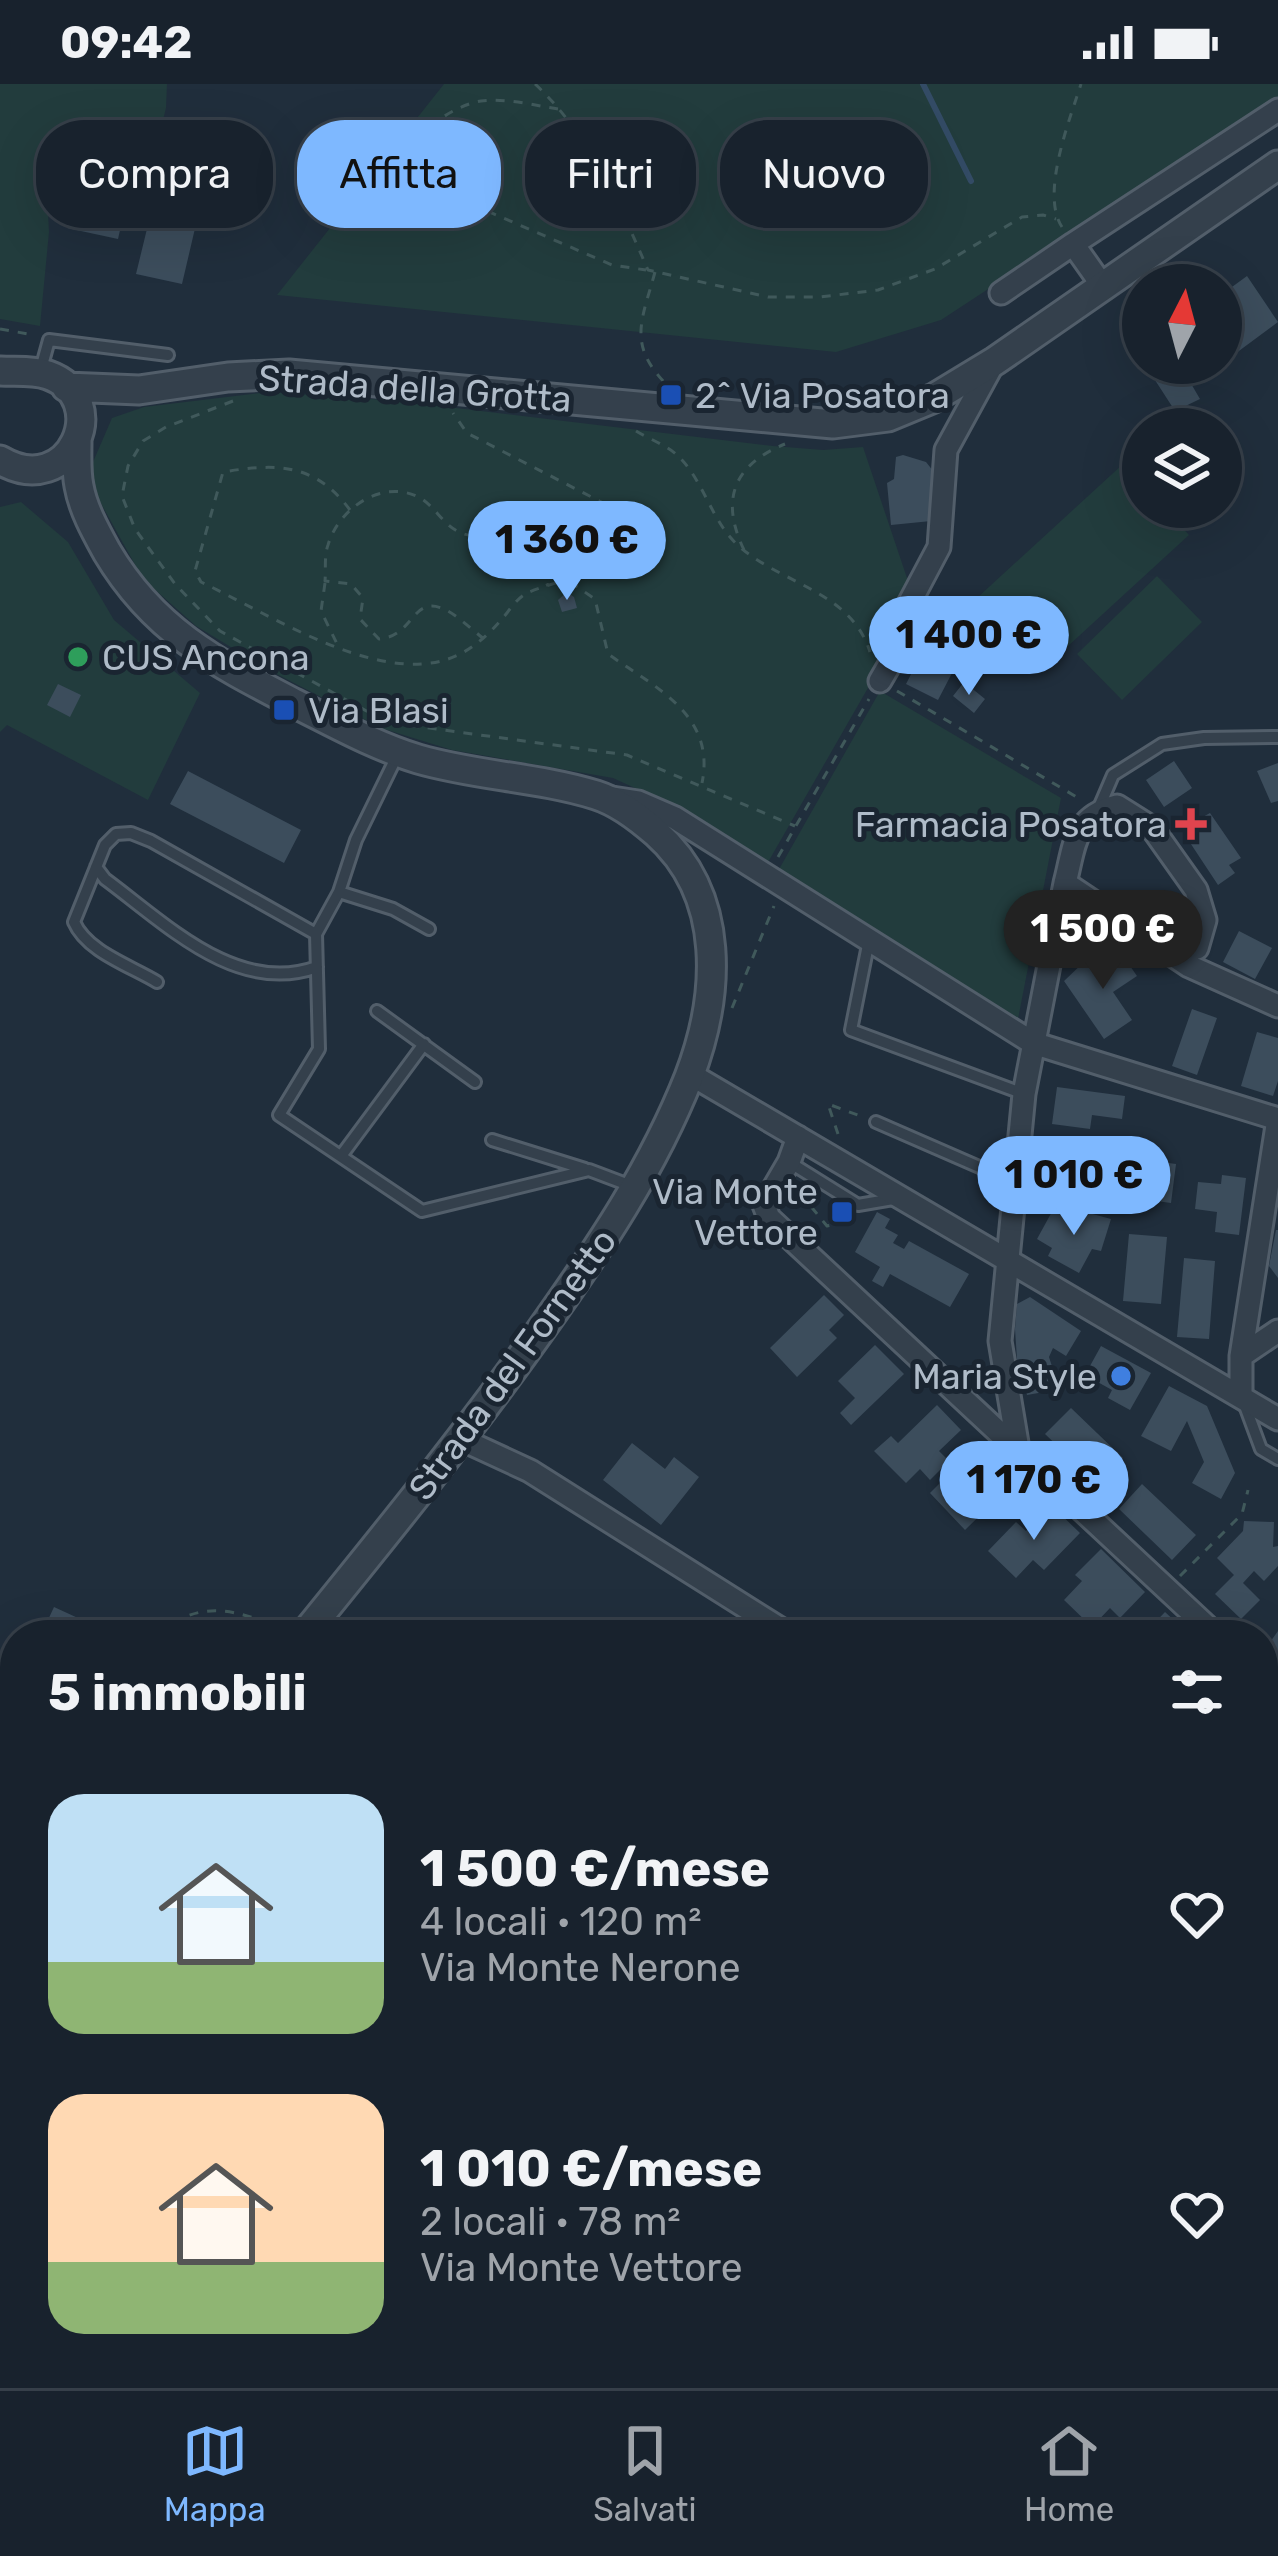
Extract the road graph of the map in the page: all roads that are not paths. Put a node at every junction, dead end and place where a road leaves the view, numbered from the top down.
1 (1278, 110) edge
2 (1278, 165) edge
3 (1073, 244) junction
4 (1102, 285) junction
5 (1001, 293) dead end
6 (168, 355) dead end
7 (994, 362) junction
8 (16, 375) edge
9 (67, 387) junction
10 (139, 391) junction
11 (79, 434) junction
12 (13, 469) edge
13 (95, 531) junction
14 (880, 681) road end
15 (1278, 737) edge
16 (398, 753) junction
17 (599, 796) junction
18 (1098, 810) junction
19 (96, 867) junction
20 (1065, 883) junction
21 (339, 892) junction
22 (429, 929) dead end
23 (316, 934) junction
24 (869, 940) junction
25 (1198, 947) dead end
26 (317, 967) junction
27 (158, 982) dead end
28 (1278, 1006) edge
29 (377, 1010) dead end
30 (1033, 1043) junction
31 (424, 1045) junction
32 (690, 1074) junction
33 (475, 1082) dead end
34 (1024, 1094) junction
35 (1278, 1119) edge
36 (876, 1122) road end
37 (798, 1137) junction
38 (492, 1140) dead end
39 (340, 1156) junction
40 (789, 1162) junction
41 (589, 1171) junction
42 (1016, 1184) junction
43 (637, 1188) junction
44 (902, 1197) junction
45 (1008, 1258) junction
46 (1278, 1330) edge
47 (1240, 1356) junction
48 (1241, 1394) junction
49 (1278, 1419) edge
50 (463, 1440) junction
51 (1018, 1449) junction
52 (1278, 1459) edge
53 (316, 1620) edge
54 (766, 1620) edge
55 (1200, 1620) edge

1 - 3 street
2 - 4 street, Strada della Grotta
3 - 4 street
3 - 5 street
4 - 7 street, Strada della Grotta
6 - 8 lane, Strada della Grotta
7 - 10 street, Strada della Grotta
7 - 14 street
8 - 9 street, Strada della Grotta
9 - 10 street, Strada della Grotta
9 - 11 street
10 - 11 street, Strada della Grotta
11 - 12 street, Strada della Grotta
11 - 13 street
12 - 13 street
13 - 16 street
15 - 18 lane
16 - 17 street
16 - 21 lane
17 - 24 street
17 - 32 street, Strada del Fornetto
18 - 20 street
18 - 25 street
19 - 23 lane
19 - 26 lane
19 - 27 lane
20 - 28 street
20 - 30 street
21 - 22 lane
21 - 23 lane
23 - 26 lane
24 - 30 street
24 - 34 lane
26 - 39 lane
29 - 31 lane
30 - 34 street
30 - 35 street
31 - 33 lane
31 - 39 lane
32 - 37 street
32 - 43 street, Strada del Fornetto
34 - 42 street
35 - 47 street
36 - 42 lane
37 - 40 street
37 - 44 street
38 - 41 lane
39 - 41 lane
40 - 44 lane
40 - 51 street
41 - 43 lane
42 - 45 street
43 - 50 street, Strada del Fornetto
44 - 45 street
45 - 48 street
45 - 51 street
46 - 47 street
47 - 48 street
48 - 49 street
48 - 52 lane
50 - 53 street, Strada del Fornetto
50 - 54 street
51 - 55 street

